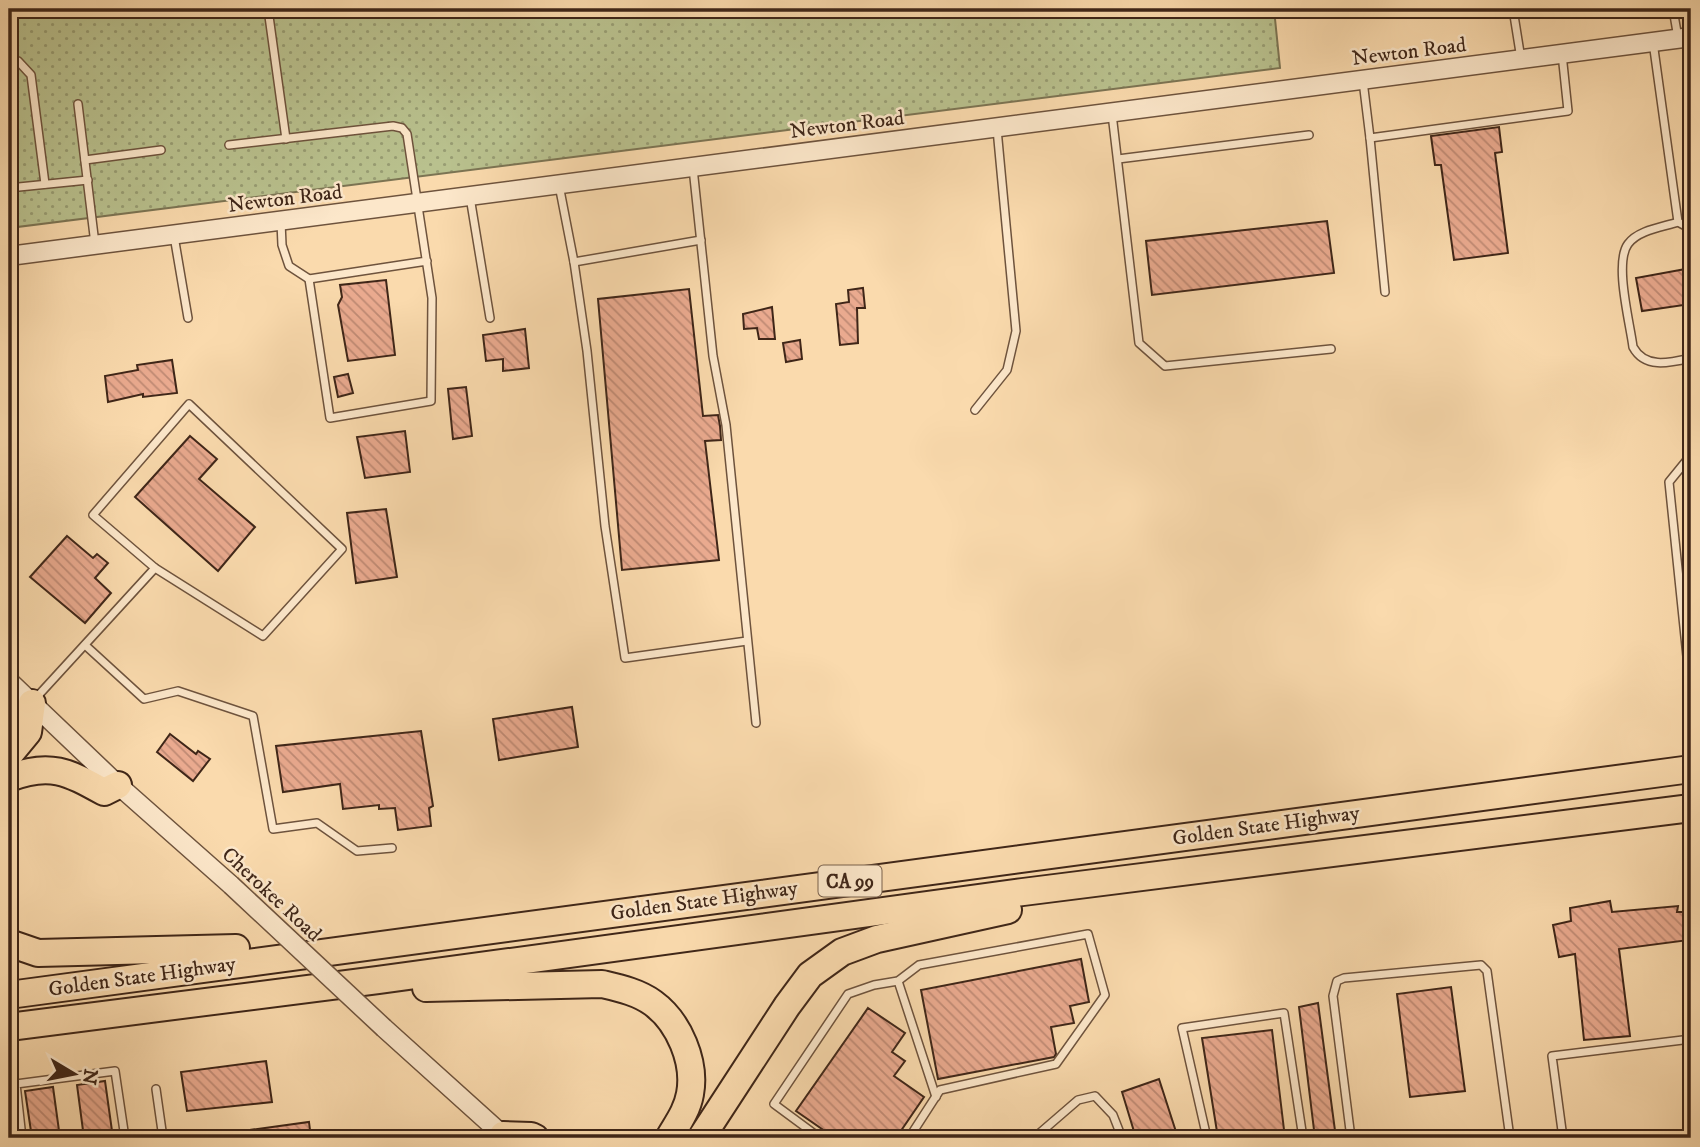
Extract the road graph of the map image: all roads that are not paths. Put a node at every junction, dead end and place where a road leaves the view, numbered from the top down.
1 (268, 9) edge
2 (1513, 9) edge
3 (1673, 9) edge
4 (1684, 38) edge
5 (1653, 42) junction
6 (1562, 54) junction
7 (1521, 59) junction
8 (9, 60) edge
9 (1363, 80) junction
10 (78, 104) dead end
11 (1111, 113) junction
12 (996, 128) junction
13 (1310, 135) dead end
14 (1370, 138) junction
15 (286, 139) junction
16 (229, 145) dead end
17 (161, 150) dead end
18 (1118, 159) junction
19 (85, 160) junction
20 (692, 168) junction
21 (88, 180) junction
22 (45, 184) junction
23 (559, 185) junction
24 (9, 188) edge
25 (470, 197) junction
26 (419, 203) junction
27 (281, 221) junction
28 (1678, 222) junction
29 (1691, 229) edge
30 (174, 235) junction
31 (701, 240) junction
32 (96, 245) junction
33 (9, 256) edge
34 (427, 261) junction
35 (574, 262) junction
36 (309, 279) junction
37 (1385, 292) dead end
38 (188, 318) dead end
39 (490, 318) dead end
40 (1331, 349) dead end
41 (1691, 358) edge
42 (975, 410) dead end
43 (1691, 455) edge
44 (155, 568) junction
45 (747, 642) junction
46 (85, 645) junction
47 (1691, 668) edge
48 (9, 681) edge
49 (32, 703) junction
50 (9, 719) edge
51 (756, 723) dead end
52 (9, 755) edge
53 (1691, 769) edge
54 (9, 778) edge
55 (118, 785) junction
56 (1691, 808) edge
57 (392, 848) dead end
58 (1023, 892) junction
59 (9, 943) edge
60 (303, 954) junction
61 (379, 980) junction
62 (898, 981) junction
63 (9, 995) edge
64 (9, 1027) edge
65 (1691, 1039) edge
66 (156, 1089) dead end
67 (936, 1097) junction
68 (505, 1137) edge
69 (668, 1137) edge
70 (22, 1138) edge
71 (125, 1138) edge
72 (163, 1138) edge
73 (535, 1138) edge
74 (701, 1138) edge
75 (820, 1138) edge
76 (909, 1138) edge
77 (1034, 1138) edge
78 (1122, 1138) edge
79 (1207, 1138) edge
80 (1303, 1138) edge
81 (1351, 1138) edge
82 (1510, 1138) edge
83 (1563, 1138) edge

1 - 15 lane
2 - 7 lane
3 - 4 lane
4 - 5 street, Newton Road
5 - 6 street, Newton Road
5 - 28 lane
6 - 7 street, Newton Road
6 - 14 lane
7 - 9 street, Newton Road
8 - 22 lane
9 - 11 street, Newton Road
9 - 14 lane
10 - 19 lane
11 - 12 street, Newton Road
11 - 18 lane
12 - 20 street, Newton Road
12 - 42 lane
13 - 18 lane
14 - 37 lane
15 - 16 lane
15 - 26 lane
17 - 19 lane
18 - 40 lane
19 - 21 lane
20 - 23 street, Newton Road
20 - 31 lane
21 - 22 lane
21 - 32 lane
22 - 24 lane
23 - 25 street, Newton Road
23 - 35 lane
25 - 26 street, Newton Road
25 - 39 lane
26 - 27 street, Newton Road
26 - 34 lane
27 - 30 street, Newton Road
27 - 36 lane
28 - 29 lane
28 - 41 lane
30 - 32 street, Newton Road
30 - 38 lane
31 - 35 lane
31 - 45 lane
32 - 33 street, Newton Road
34 - 36 lane
34 - 36 lane
35 - 45 lane
43 - 47 lane
44 - 44 lane
44 - 46 lane
45 - 51 lane
46 - 49 lane
46 - 57 lane
48 - 49 street, Cherokee Road
49 - 50 highway
49 - 52 highway
49 - 55 street, Cherokee Road
53 - 60 highway, Golden State Highway / CA 99
54 - 55 highway
55 - 68 street, Cherokee Road, bridge
56 - 58 highway, Golden State Highway / CA 99
58 - 61 highway, Golden State Highway / CA 99
58 - 74 highway
59 - 60 highway
60 - 63 highway, Golden State Highway / CA 99
61 - 64 highway, Golden State Highway / CA 99
61 - 69 highway
62 - 67 lane
62 - 67 lane
62 - 75 lane
65 - 83 lane
66 - 72 lane
67 - 76 lane
68 - 73 highway
70 - 71 lane
77 - 78 lane
79 - 80 lane
81 - 82 lane

